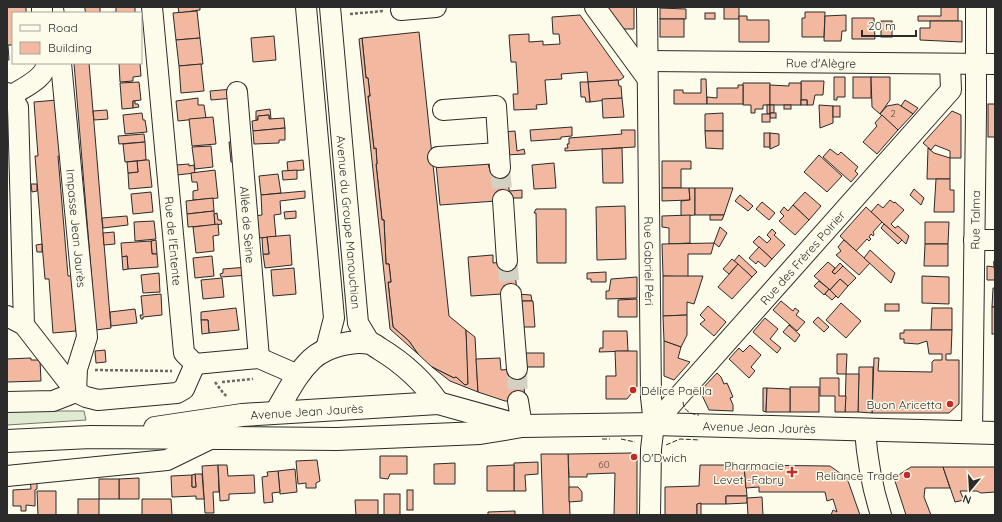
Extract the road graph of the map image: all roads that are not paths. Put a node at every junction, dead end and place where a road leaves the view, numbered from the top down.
1 (152, 7) edge
2 (306, 7) edge
3 (436, 7) edge
4 (595, 7) edge
5 (647, 7) edge
6 (976, 7) edge
7 (402, 10) road end
8 (331, 11) edge
9 (46, 64) edge
10 (62, 64) edge
11 (950, 64) junction
12 (975, 64) junction
13 (995, 64) edge
14 (647, 69) junction
15 (951, 90) junction
16 (237, 92) dead end
17 (9, 95) edge
18 (976, 101) junction
19 (443, 110) dead end
20 (438, 157) dead end
21 (503, 200) tunnel mouth
22 (974, 240) junction
23 (995, 240) edge
24 (507, 261) tunnel mouth
25 (511, 294) tunnel mouth
26 (16, 321) edge
27 (370, 343) junction
28 (326, 349) junction
29 (259, 358) junction
30 (516, 369) tunnel mouth
31 (192, 371) junction
32 (298, 375) junction
33 (76, 392) junction
34 (518, 401) tunnel mouth
35 (7, 402) edge
36 (438, 403) junction
37 (276, 412) junction
38 (654, 424) junction
39 (522, 426) junction
40 (865, 430) junction
41 (972, 433) junction
42 (995, 434) edge
43 (91, 437) junction
44 (295, 437) junction
45 (210, 439) junction
46 (337, 439) junction
47 (7, 441) edge
48 (7, 476) edge
49 (650, 515) edge
50 (881, 515) edge

1 - 31 street, Rue de l'Entente
2 - 28 street, Avenue du Groupe Manouchian
3 - 7 street
4 - 14 street
5 - 14 street, Rue Gabriel Péri
6 - 12 street, Rue Talma
8 - 27 street, Avenue du Groupe Manouchian
9 - 17 street
10 - 33 street, Impasse Jean Jaurès
11 - 12 street, Rue d'Alègre
11 - 14 street, Rue d'Alègre
11 - 15 street
12 - 13 street, Rue d'Alègre
12 - 18 street, Rue Talma
14 - 38 street, Rue Gabriel Péri
15 - 18 street
15 - 38 street, Rue des Frères Poirier
16 - 29 street, Allée de Seine
17 - 26 street
18 - 22 street, Rue Talma
19 - 20 street
21 - 24 street
22 - 23 street
22 - 41 street, Rue Talma
25 - 30 street
26 - 33 street
27 - 28 main road
27 - 36 main road, Avenue du Groupe Manouchian
28 - 32 main road
29 - 31 street
29 - 32 street
31 - 33 street
32 - 37 main road
33 - 35 street
34 - 39 street
36 - 37 main road, Avenue Jean Jaurès
36 - 39 main road, Avenue Jean Jaurès
36 - 46 main road
37 - 43 main road, Avenue Jean Jaurès
37 - 44 main road
38 - 39 main road, Avenue Jean Jaurès
38 - 40 main road, Avenue Jean Jaurès
38 - 49 street, Rue Gabriel Péri
39 - 46 main road, Avenue Jean Jaurès
40 - 41 main road, Avenue Jean Jaurès
40 - 50 street
41 - 42 main road, Avenue Jean Jaurès
43 - 45 main road, Avenue Jean Jaurès
43 - 47 main road, Avenue Jean Jaurès
44 - 45 main road, Avenue Jean Jaurès
44 - 46 main road, Avenue Jean Jaurès
45 - 48 street

